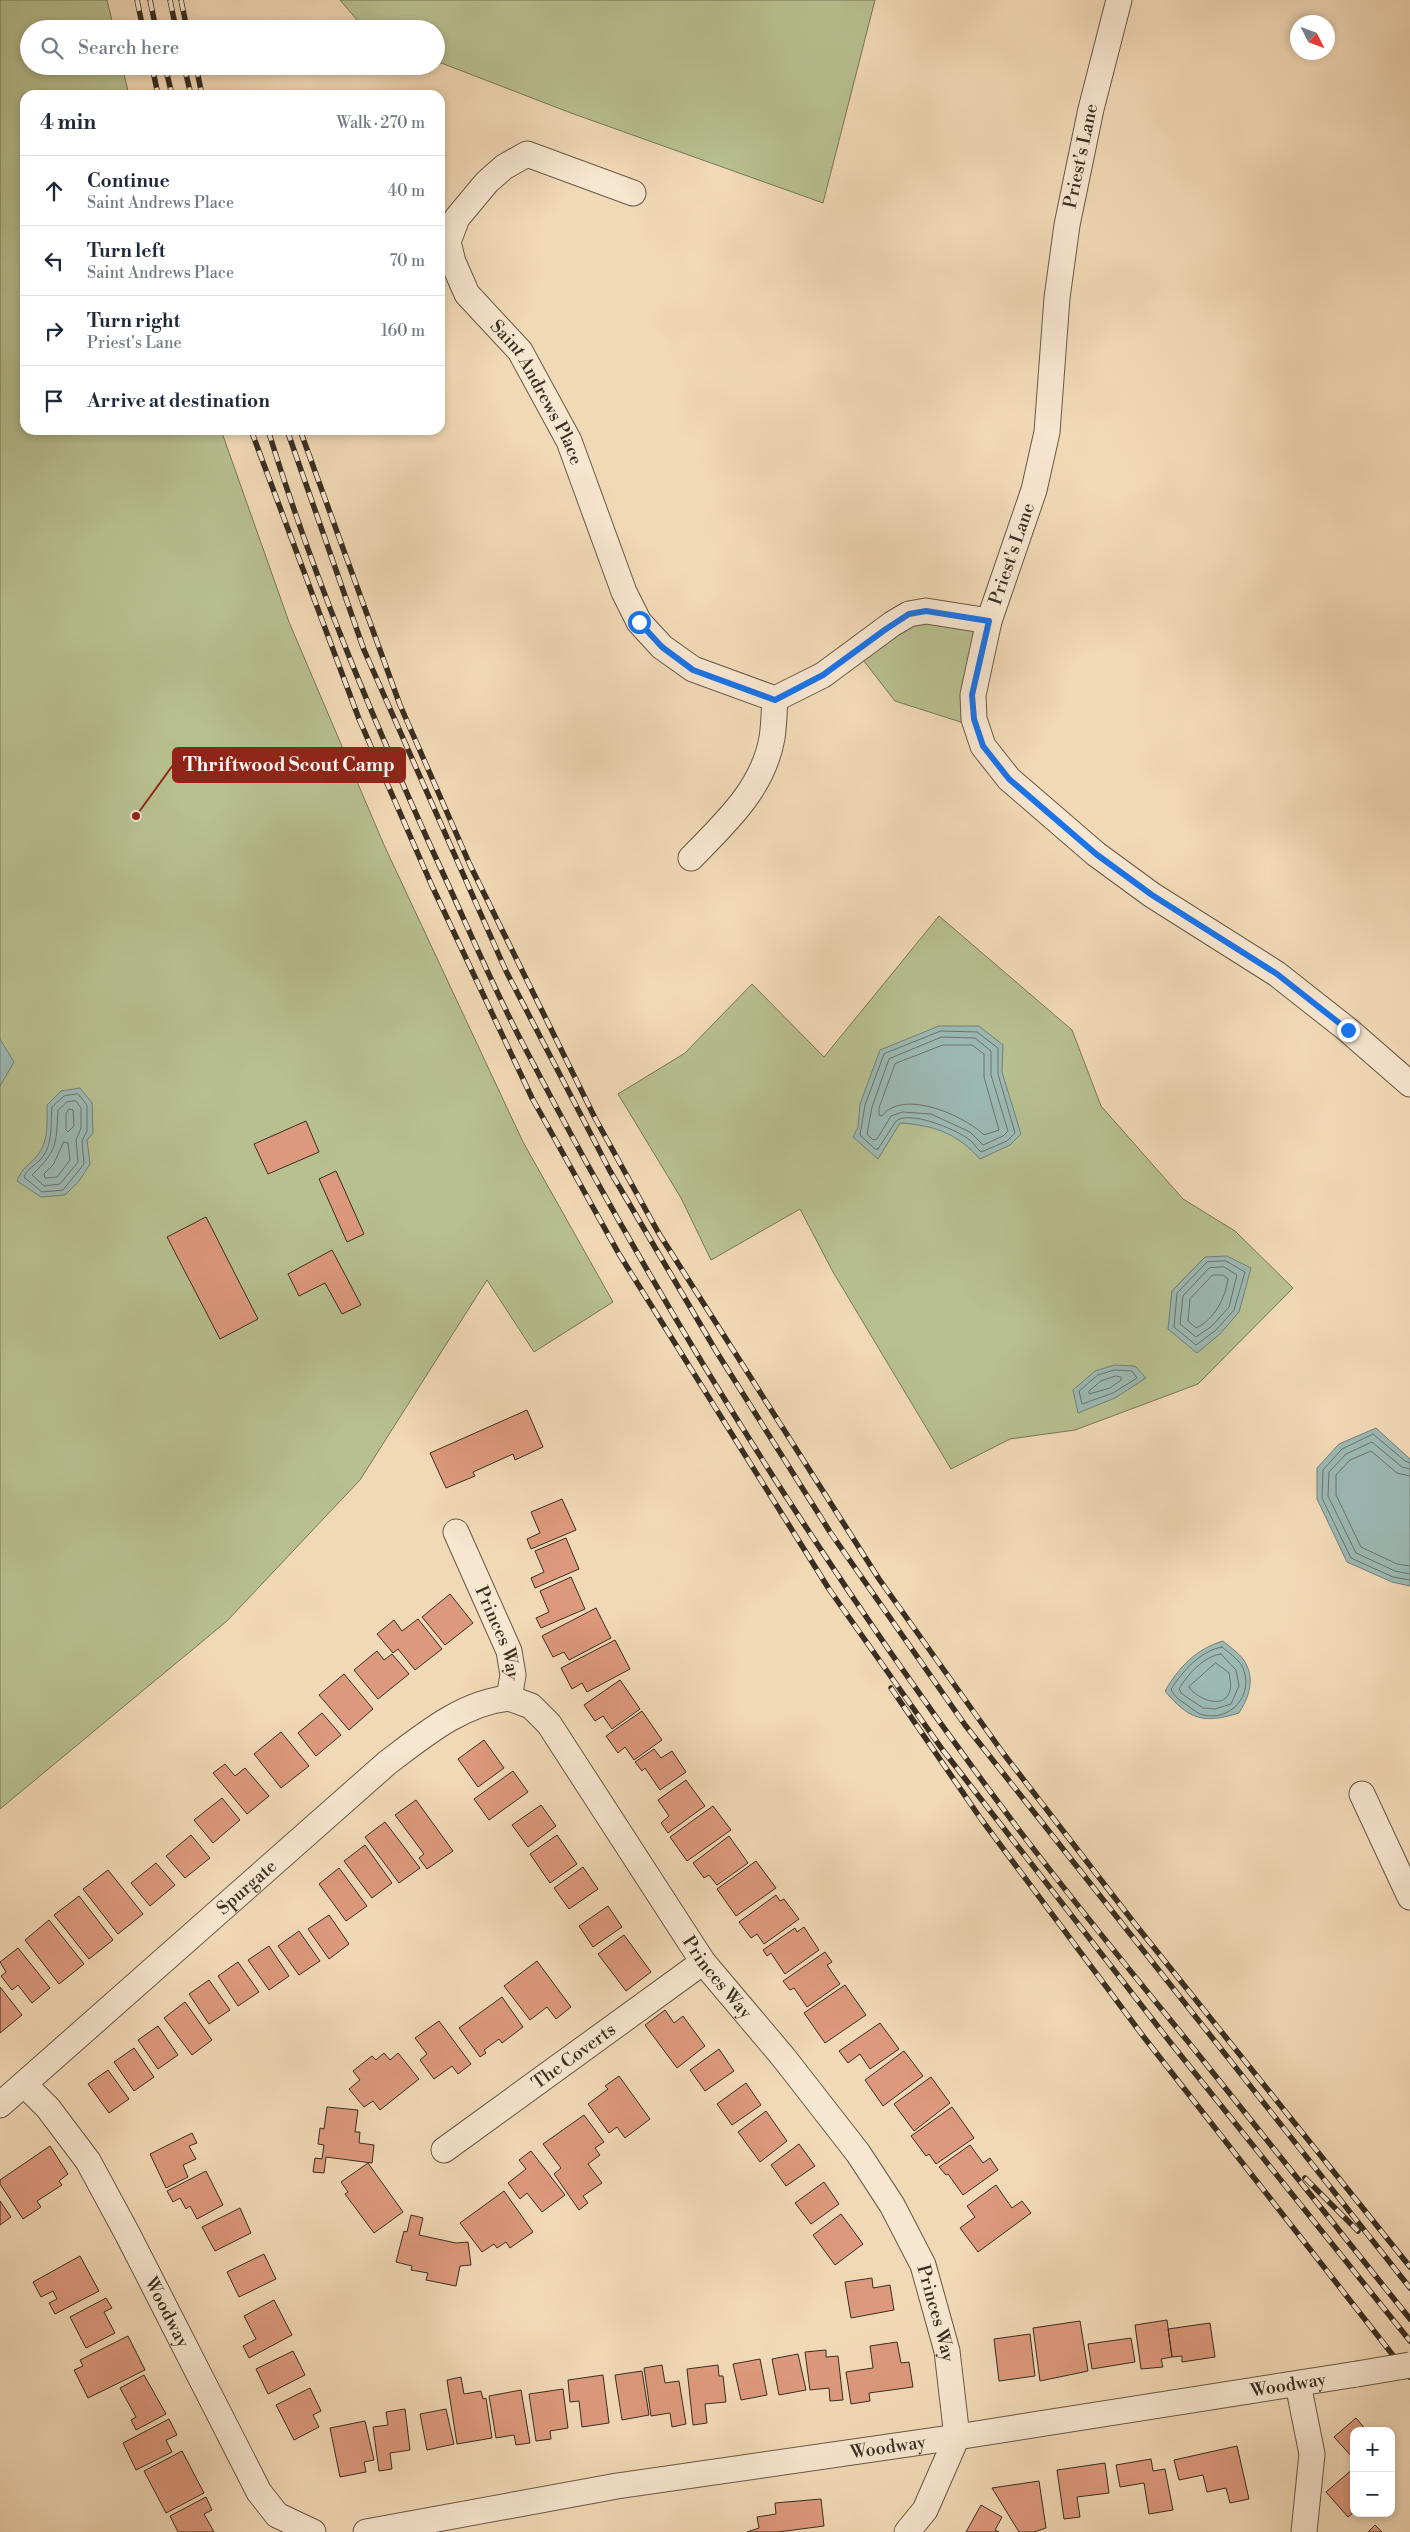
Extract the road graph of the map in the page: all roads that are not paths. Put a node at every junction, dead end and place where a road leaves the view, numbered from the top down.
1 (1119, 0) edge
2 (633, 193) dead end
3 (989, 621) junction
4 (775, 700) junction
5 (691, 858) dead end
6 (1410, 1084) edge
7 (456, 1532) dead end
8 (510, 1698) junction
9 (1362, 1794) dead end
10 (1410, 1897) edge
11 (703, 1962) junction
12 (24, 2084) junction
13 (0, 2104) edge
14 (444, 2150) dead end
15 (1410, 2365) edge
16 (1298, 2384) junction
17 (957, 2437) junction
18 (313, 2532) edge
19 (366, 2532) edge
20 (907, 2532) edge
21 (1304, 2532) edge

1 - 3 street, Priest's Lane
2 - 4 street, Saint Andrews Place
3 - 4 street
3 - 6 street, Priest's Lane
4 - 5 street
7 - 8 street, Princes Way
8 - 11 street, Princes Way
8 - 12 street, Spurgate
9 - 10 street
11 - 14 street, The Coverts
11 - 17 street, Princes Way
12 - 13 street, Spurgate
12 - 18 street, Woodway
15 - 16 street, Woodway, bridge
16 - 17 street, Woodway
16 - 21 street
17 - 19 street, Woodway
17 - 20 street

